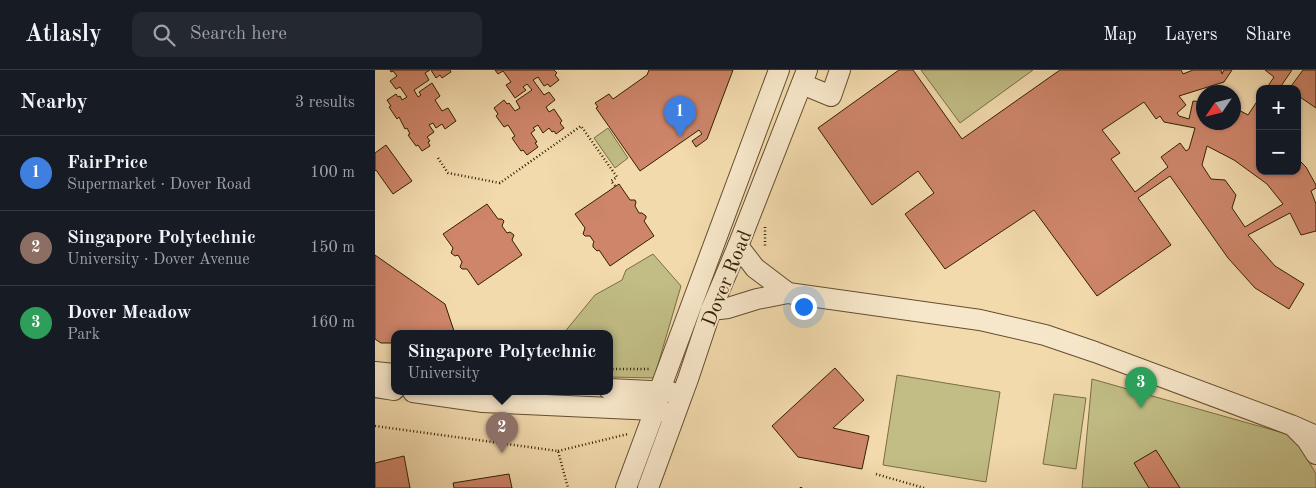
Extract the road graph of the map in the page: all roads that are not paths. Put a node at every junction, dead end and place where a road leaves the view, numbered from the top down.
1 (779, 70) edge
2 (840, 70) edge
3 (805, 77) edge
4 (738, 246) junction
5 (788, 294) junction
6 (711, 310) junction
7 (375, 372) edge
8 (391, 374) edge
9 (375, 387) edge
10 (391, 389) edge
11 (613, 390) edge
12 (683, 393) junction
13 (434, 395) edge
14 (657, 401) junction
15 (676, 413) junction
16 (1291, 425) junction
17 (1316, 436) edge
18 (1316, 454) edge
19 (627, 488) edge
20 (648, 488) edge

1 - 14 street, Dover Road
2 - 3 street
3 - 4 street, Dover Road
4 - 5 street
4 - 6 street, Dover Road
5 - 6 street
5 - 16 street
6 - 12 street, Dover Road
7 - 8 street
9 - 10 street
11 - 14 street
12 - 14 street
12 - 15 street, Dover Road
13 - 14 street
14 - 15 street
14 - 19 street, Dover Road
15 - 20 street, Dover Road
16 - 17 street
16 - 18 street

